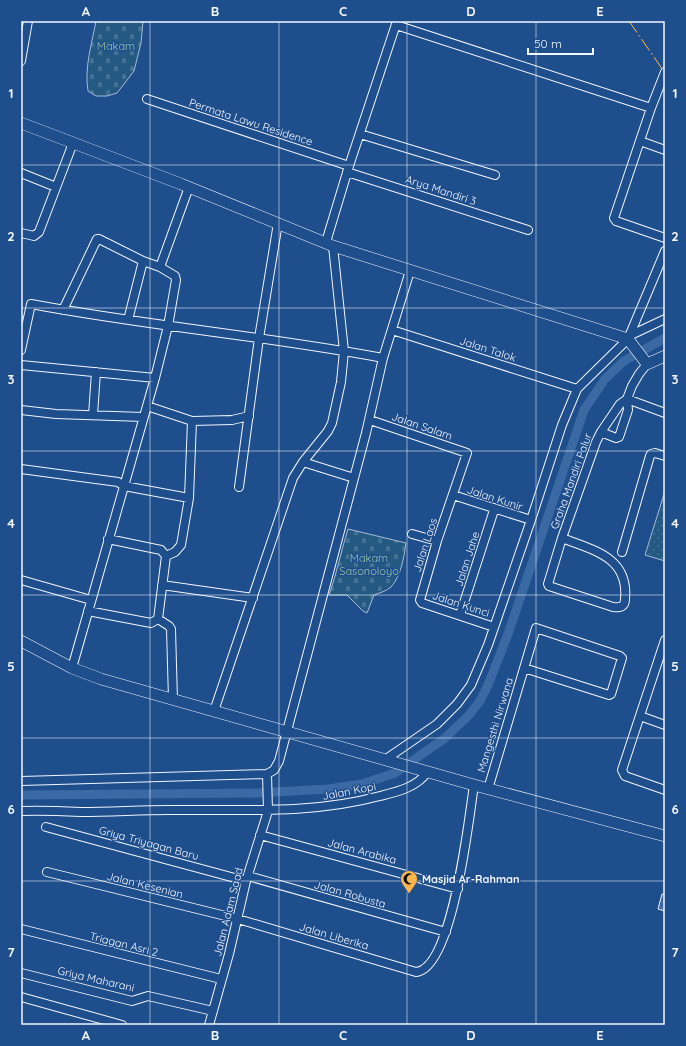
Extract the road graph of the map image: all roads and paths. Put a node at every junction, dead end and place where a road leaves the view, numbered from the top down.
1 (28, 21) edge
2 (397, 23) edge
3 (21, 61) edge
4 (665, 72) edge
5 (147, 99) dead end
6 (650, 108) junction
7 (21, 123) edge
8 (360, 134) junction
9 (640, 141) junction
10 (73, 143) junction
11 (665, 150) edge
12 (348, 169) junction
13 (21, 173) edge
14 (495, 175) dead end
15 (56, 187) junction
16 (189, 187) junction
17 (278, 223) junction
18 (528, 230) dead end
19 (21, 233) edge
20 (665, 238) edge
21 (330, 244) junction
22 (665, 251) edge
23 (143, 261) junction
24 (160, 267) junction
25 (410, 271) junction
26 (63, 310) junction
27 (665, 319) edge
28 (128, 320) junction
29 (168, 326) junction
30 (392, 330) junction
31 (259, 338) junction
32 (630, 339) junction
33 (21, 350) edge
34 (344, 350) junction
35 (665, 356) edge
36 (384, 358) junction
37 (646, 362) junction
38 (21, 365) edge
39 (96, 372) junction
40 (155, 378) junction
41 (577, 389) junction
42 (628, 399) junction
43 (147, 406) junction
44 (21, 410) edge
45 (665, 413) edge
46 (93, 415) junction
47 (249, 416) junction
48 (143, 417) junction
49 (370, 420) junction
50 (192, 421) junction
51 (601, 432) junction
52 (467, 453) joint
53 (665, 456) edge
54 (303, 462) junction
55 (21, 468) edge
56 (354, 478) junction
57 (124, 486) junction
58 (240, 487) dead end
59 (453, 495) junction
60 (189, 498) junction
61 (494, 510) junction
62 (531, 520) junction
63 (412, 534) dead end
64 (562, 538) junction
65 (108, 539) junction
66 (437, 541) junction
67 (622, 552) dead end
68 (166, 556) junction
69 (21, 580) edge
70 (162, 585) junction
71 (253, 598) junction
72 (91, 600) junction
73 (421, 602) joint
74 (88, 611) junction
75 (460, 615) junction
76 (158, 619) junction
77 (494, 627) junction
78 (665, 640) edge
79 (21, 642) edge
80 (662, 661) edge
81 (72, 668) junction
82 (524, 668) junction
83 (173, 700) junction
84 (214, 711) junction
85 (640, 716) junction
86 (665, 725) edge
87 (287, 732) junction
88 (389, 760) junction
89 (426, 771) junction
90 (267, 776) junction
91 (21, 781) edge
92 (474, 785) junction
93 (488, 789) junction
94 (665, 790) edge
95 (268, 808) junction
96 (21, 810) edge
97 (46, 827) dead end
98 (260, 835) junction
99 (665, 836) edge
100 (47, 872) dead end
101 (247, 878) junction
102 (458, 889) junction
103 (238, 919) junction
104 (21, 929) edge
105 (446, 932) junction
106 (21, 973) edge
107 (221, 979) junction
108 (21, 997) edge
109 (213, 1011) junction
110 (122, 1025) edge
111 (209, 1025) edge

1 - 3 street
2 - 6 street
2 - 8 street
4 - 6 street
5 - 12 street, Permata Lawu Residence
6 - 9 street
7 - 10 street
8 - 12 street
8 - 14 street
9 - 11 street
9 - 20 street
10 - 15 street
10 - 16 street
12 - 18 street, Arya Mandiri 3
12 - 21 street
13 - 15 street
15 - 19 street
16 - 17 street
16 - 24 street
17 - 21 street
17 - 31 street
21 - 25 street
21 - 34 street
22 - 32 street
23 - 24 street
23 - 26 street
23 - 28 street
24 - 29 street
25 - 30 street
25 - 32 street
26 - 28 street
26 - 33 street
27 - 32 street
28 - 29 street
29 - 31 street
29 - 40 street
30 - 36 street
30 - 41 street, Jalan Talok
31 - 34 street
31 - 47 street
32 - 37 street
32 - 41 street
34 - 36 street
34 - 54 street
35 - 37 street
36 - 49 street
37 - 42 street, Graha Mandiri Palur
38 - 39 street
39 - 40 street
39 - 46 street
40 - 43 street
41 - 62 street
42 - 45 street
42 - 51 street, Graha Mandiri Palur
42 - 51 street, Graha Mandiri Palur
43 - 48 street
43 - 50 street
44 - 46 street
46 - 48 street
47 - 50 street
47 - 58 street
48 - 57 street
49 - 52 street, Jalan Salam
49 - 56 street
50 - 60 street
51 - 64 street, Graha Mandiri Palur
52 - 59 street, Jalan Laos
53 - 67 street
54 - 56 street
54 - 71 street
55 - 57 street
56 - 87 street
57 - 60 street
57 - 65 street
59 - 61 street, Jalan Kunir
59 - 66 street, Jalan Laos
60 - 68 street
61 - 62 street, Jalan Kunir
61 - 75 street, Jalan Jahe
62 - 77 street
63 - 66 street
64 - 64 street, Graha Mandiri Palur
65 - 68 street
65 - 72 street
66 - 73 street, Jalan Laos
68 - 70 street
69 - 72 street
70 - 71 street
70 - 76 street
71 - 84 street
72 - 74 street
73 - 75 street, Jalan Kunci
74 - 76 street
74 - 81 street
75 - 77 street, Jalan Kunci
76 - 83 street
77 - 88 street
78 - 80 street
79 - 81 street
80 - 85 street
81 - 83 street
82 - 82 street, Mangesthi Nirwana
82 - 93 street, Mangesthi Nirwana
83 - 84 street
84 - 87 street
85 - 86 street
85 - 94 street
87 - 88 street
87 - 90 street
88 - 89 street
89 - 92 street
89 - 95 street, Jalan Kopi
90 - 91 street
90 - 95 street, Jalan Adam Saad
92 - 93 street
92 - 102 street
93 - 99 street
95 - 96 street, Jalan Kopi
95 - 98 street, Jalan Adam Saad
97 - 101 street, Griya Triyagan Baru
98 - 101 street, Jalan Adam Saad
98 - 102 street, Jalan Arabika
100 - 103 street, Jalan Kesenian
101 - 103 street, Jalan Adam Saad
101 - 105 street, Jalan Robusta
102 - 105 street
103 - 105 street, Jalan Liberika
103 - 107 street, Jalan Adam Saad
104 - 107 street, Triagan Asri 2
106 - 109 street, Griya Maharani
107 - 109 street, Jalan Adam Saad
108 - 110 street
109 - 111 street, Jalan Adam Saad

